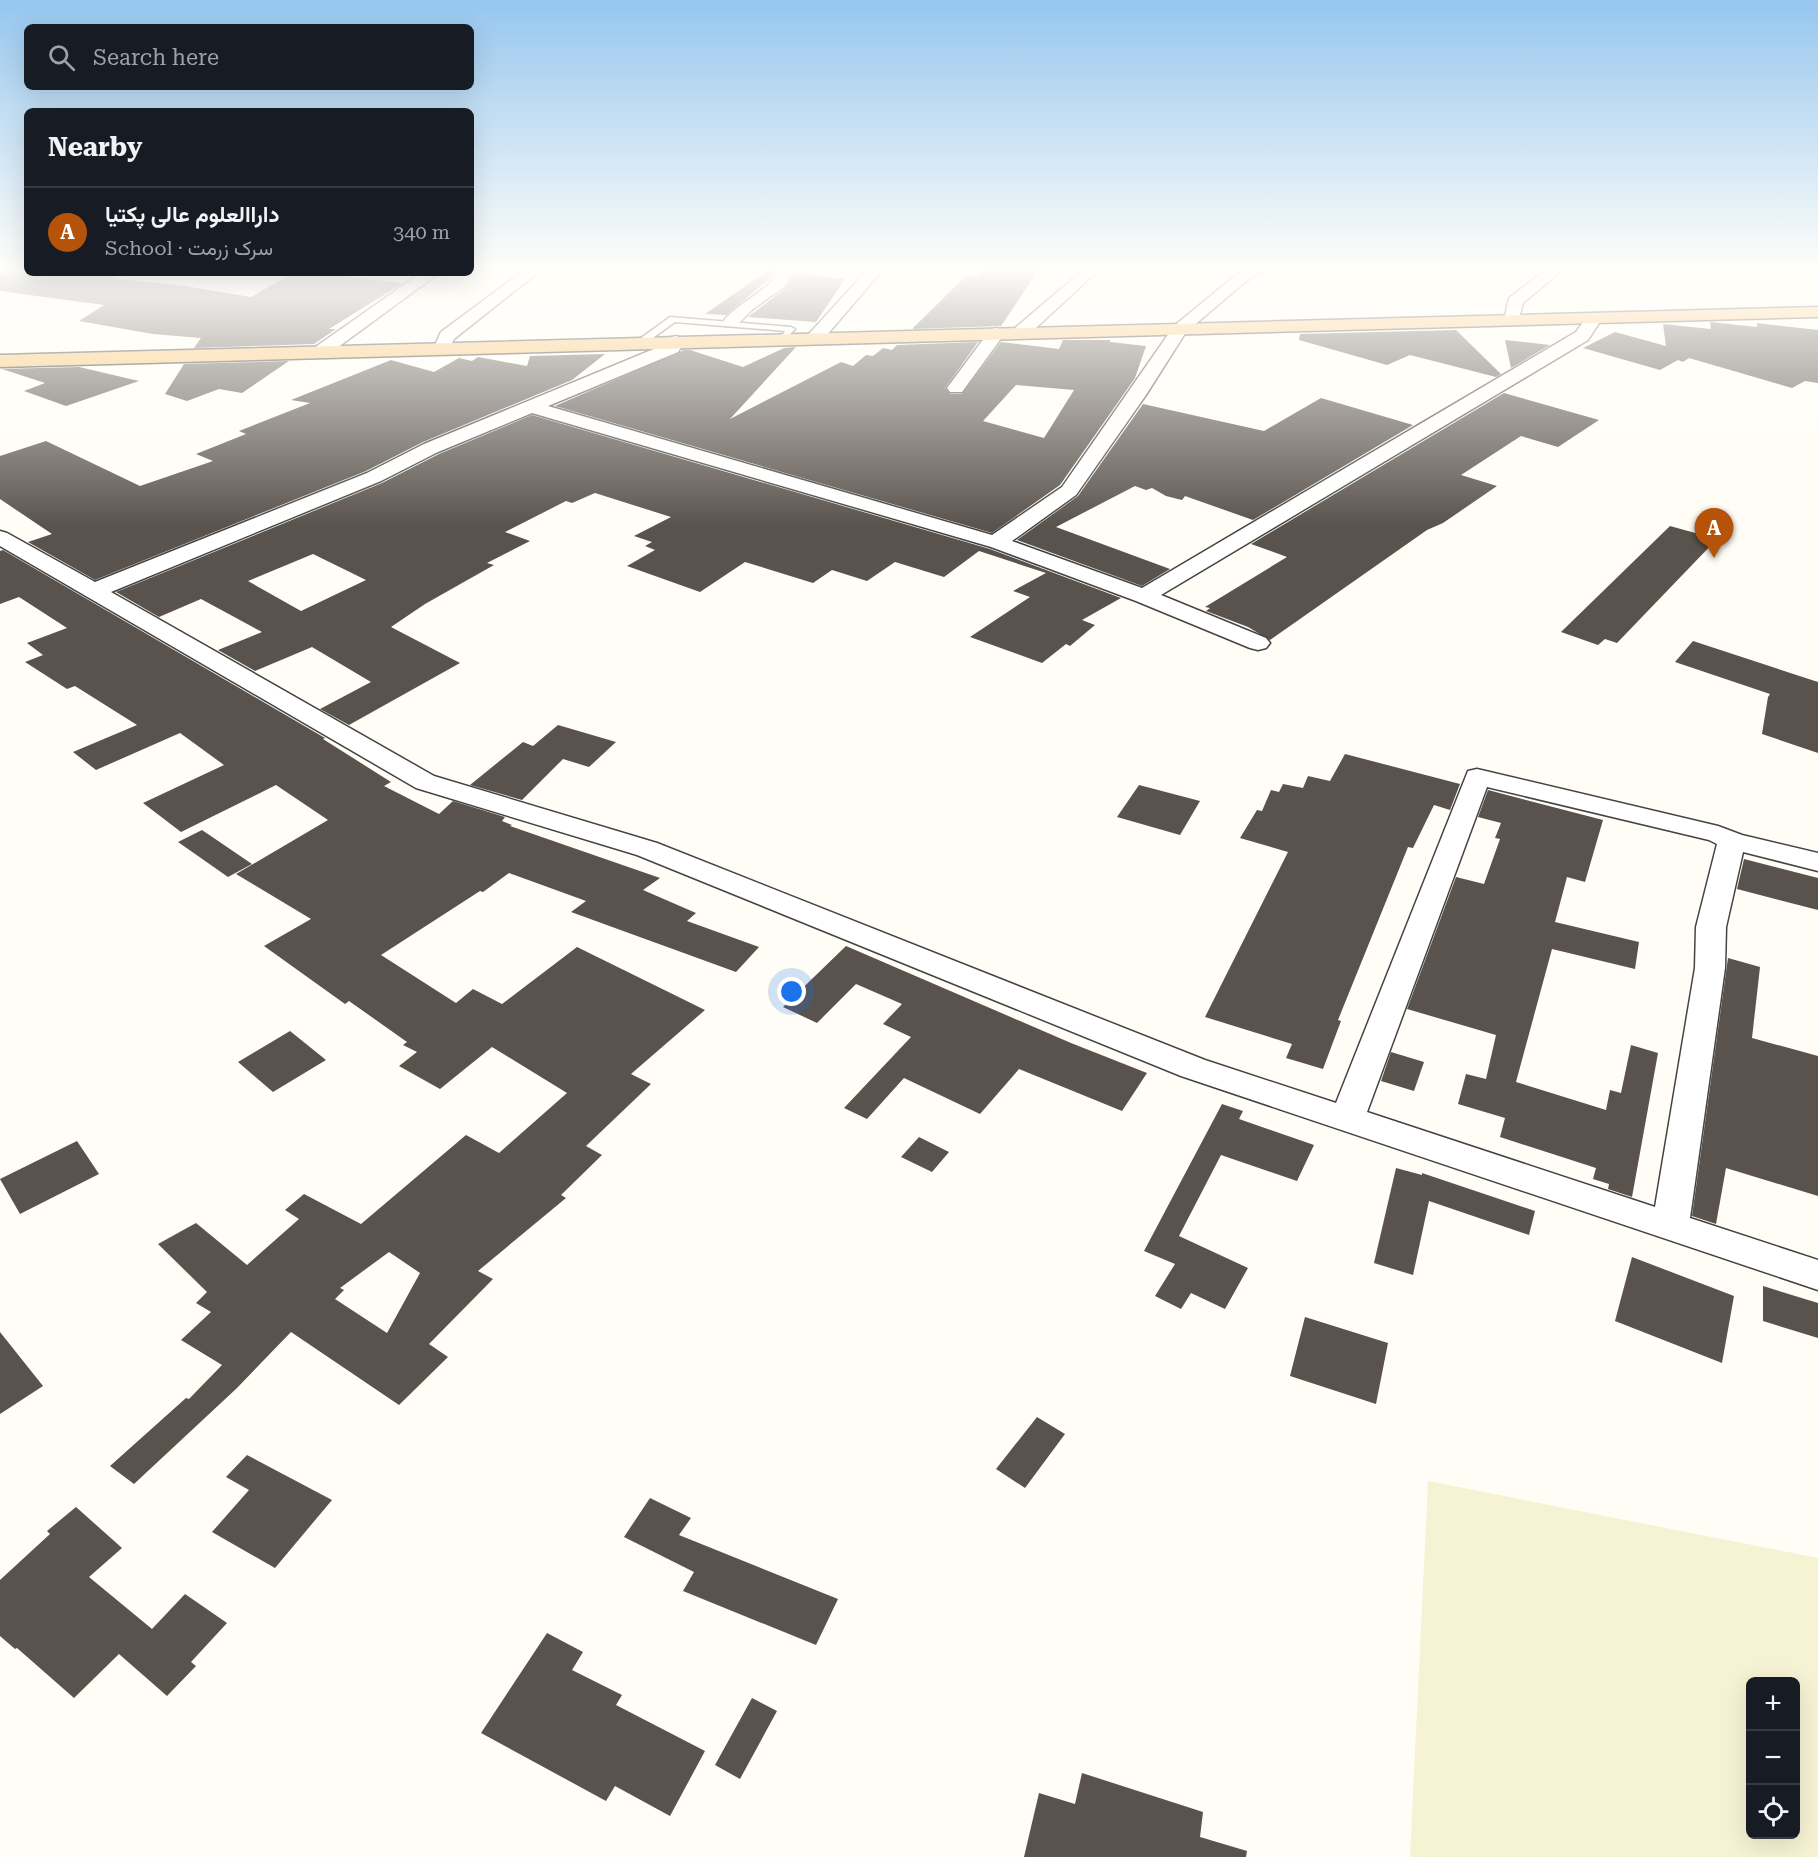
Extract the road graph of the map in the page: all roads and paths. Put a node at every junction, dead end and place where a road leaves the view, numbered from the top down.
1 (297, 353) edge
2 (661, 353) edge
3 (982, 353) edge
4 (1164, 353) edge
5 (1554, 353) edge
6 (0, 361) edge
7 (956, 388) dead end
8 (529, 406) junction
9 (0, 537) edge
10 (996, 542) junction
11 (93, 591) junction
12 (1144, 596) junction
13 (1257, 643) dead end
14 (1732, 841) junction
15 (1818, 862) edge
16 (1347, 1119) junction
17 (1670, 1227) junction
18 (1818, 1275) edge

1 - 6 highway
2 - 8 street
3 - 7 street
4 - 10 street
5 - 12 street
8 - 10 street
8 - 11 street
9 - 11 street
10 - 12 street
11 - 16 street
12 - 13 street
14 - 15 street
14 - 16 street
14 - 17 street
16 - 17 street
17 - 18 street

